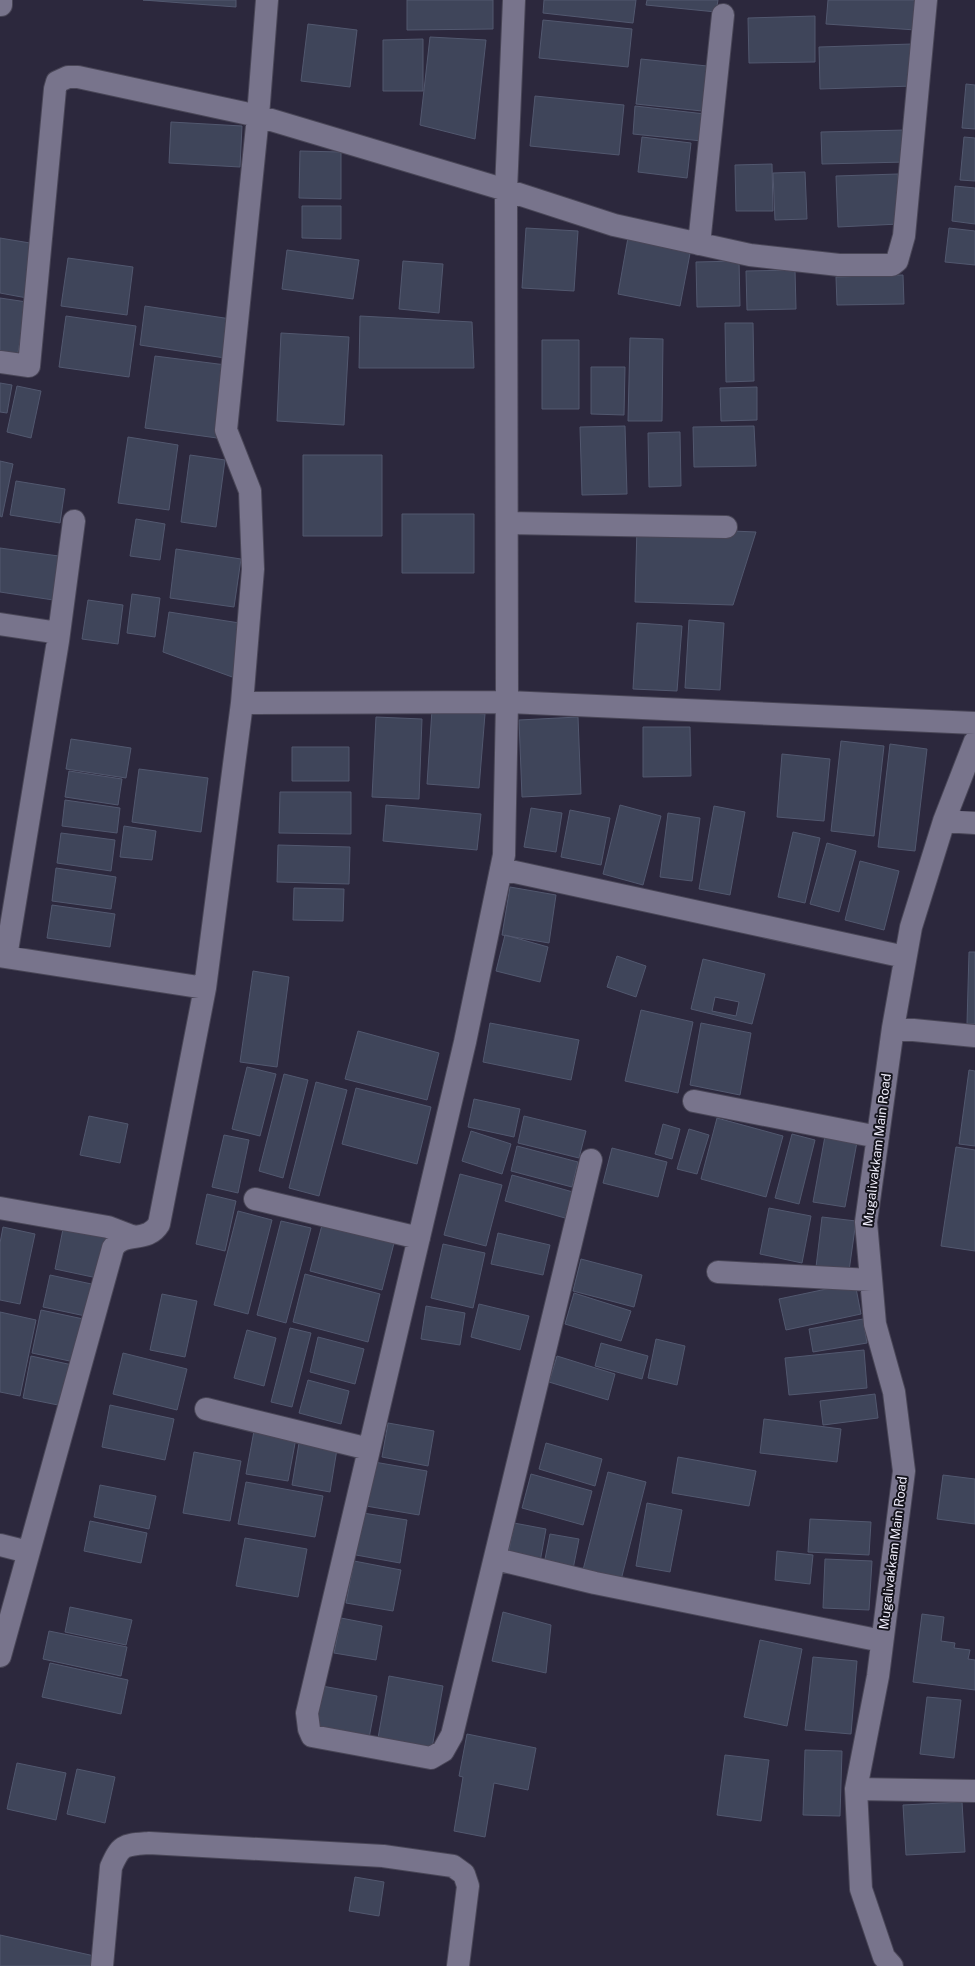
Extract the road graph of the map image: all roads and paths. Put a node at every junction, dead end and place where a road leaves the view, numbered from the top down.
1 (267, 0) edge
2 (514, 0) edge
3 (926, 0) edge
4 (723, 15) dead end
5 (258, 116) junction
6 (506, 190) junction
7 (699, 244) junction
8 (0, 362) edge
9 (74, 521) dead end
10 (507, 523) junction
11 (726, 527) dead end
12 (0, 624) edge
13 (59, 633) junction
14 (506, 702) junction
15 (242, 703) junction
16 (975, 723) edge
17 (975, 741) edge
18 (944, 821) junction
19 (975, 823) edge
20 (501, 869) junction
21 (3, 956) edge
22 (905, 957) junction
23 (205, 988) junction
24 (893, 1028) junction
25 (975, 1036) edge
26 (694, 1101) dead end
27 (878, 1137) junction
28 (591, 1160) dead end
29 (255, 1199) dead end
30 (0, 1208) edge
31 (134, 1237) junction
32 (419, 1238) junction
33 (718, 1272) dead end
34 (871, 1280) junction
35 (206, 1408) dead end
36 (369, 1449) junction
37 (0, 1545) edge
38 (28, 1552) junction
39 (496, 1559) junction
40 (882, 1641) junction
41 (0, 1656) edge
42 (856, 1789) junction
43 (975, 1791) edge
44 (102, 1966) edge
45 (458, 1966) edge
46 (892, 1966) edge

1 - 5 street
2 - 6 street
3 - 7 street
4 - 7 street
5 - 6 street
5 - 8 street
5 - 15 street
6 - 7 street
6 - 10 street
9 - 13 street
10 - 11 street
10 - 14 street
12 - 13 street
13 - 21 street
14 - 15 street
14 - 16 street
14 - 20 street
15 - 23 street
17 - 18 street, Mugalivakkam Main Road
18 - 19 street
18 - 22 street, Mugalivakkam Main Road
20 - 22 street
20 - 32 street
21 - 23 street
22 - 24 street, Mugalivakkam Main Road
23 - 31 street
24 - 25 street
24 - 27 street, Mugalivakkam Main Road
26 - 27 street
27 - 34 street, Mugalivakkam Main Road
28 - 39 street
29 - 32 street
30 - 31 street
31 - 38 street
32 - 36 street
33 - 34 street
34 - 40 street, Mugalivakkam Main Road
35 - 36 street
36 - 39 street
37 - 38 street
38 - 41 street
39 - 40 street
40 - 42 street, Mugalivakkam Main Road
42 - 43 street
42 - 46 street, Mugalivakkam Main Road
44 - 45 street

